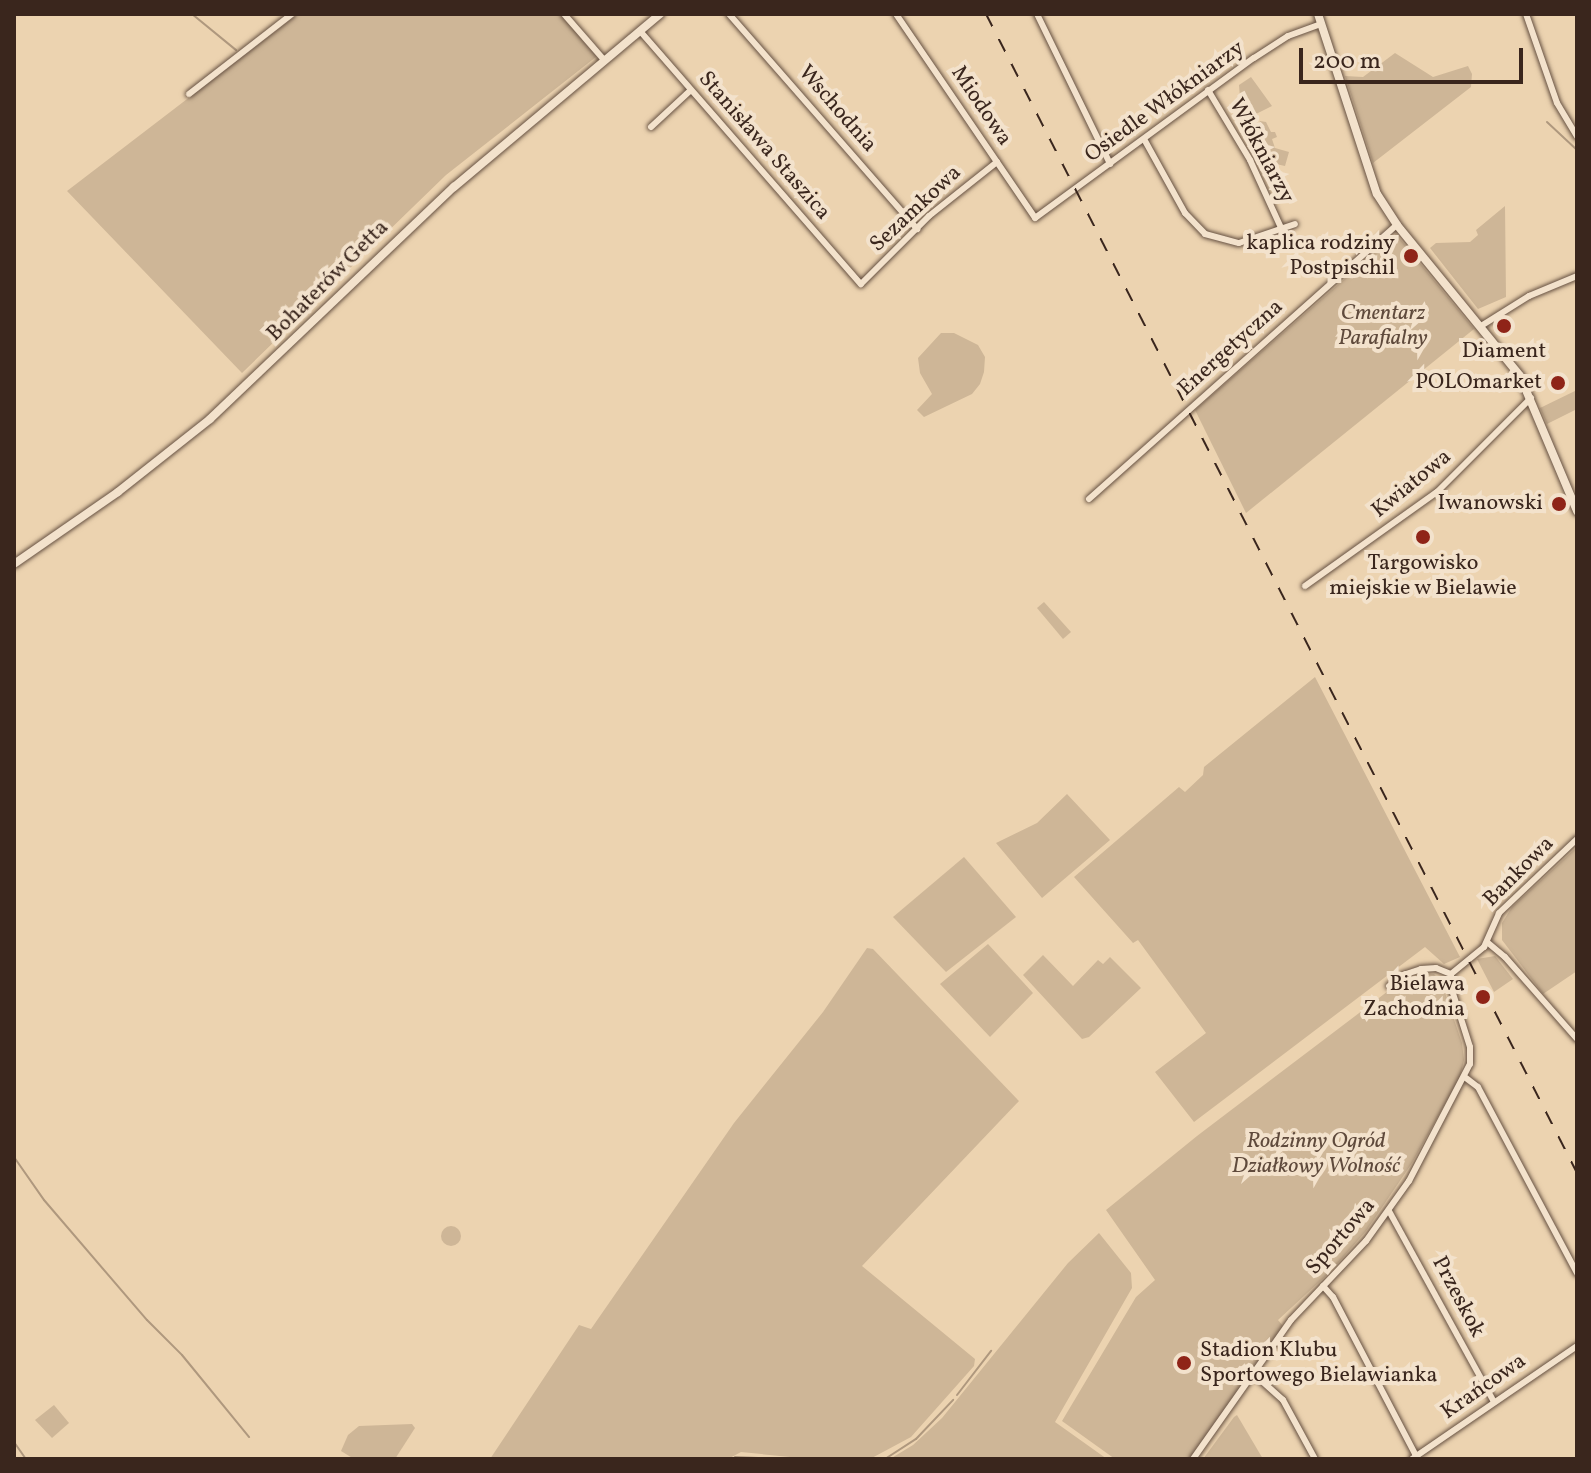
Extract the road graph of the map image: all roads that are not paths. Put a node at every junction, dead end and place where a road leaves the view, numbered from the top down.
1 (292, 14) edge
2 (564, 14) edge
3 (660, 14) edge
4 (729, 14) edge
5 (896, 14) edge
6 (1037, 14) edge
7 (1318, 14) edge
8 (1526, 14) edge
9 (1321, 24) junction
10 (640, 31) junction
11 (605, 61) junction
12 (691, 90) junction
13 (1208, 90) junction
14 (189, 94) dead end
15 (651, 127) dead end
16 (1577, 136) edge
17 (1144, 139) junction
18 (997, 162) junction
19 (1110, 164) junction
20 (1035, 218) joint
21 (1295, 224) dead end
22 (1397, 225) junction
23 (917, 229) junction
24 (1282, 230) junction
25 (1577, 276) edge
26 (861, 284) joint
27 (1481, 326) junction
28 (1531, 398) junction
29 (1089, 499) dead end
30 (1577, 511) edge
31 (14, 564) edge
32 (1305, 586) dead end
33 (1577, 839) edge
34 (1487, 942) junction
35 (1451, 974) junction
36 (1389, 986) dead end
37 (1577, 1039) edge
38 (1466, 1078) junction
39 (1389, 1211) junction
40 (1577, 1273) edge
41 (1323, 1286) junction
42 (1577, 1346) edge
43 (1254, 1374) junction
44 (1494, 1402) junction
45 (1414, 1458) edge
46 (1193, 1459) edge
47 (1315, 1459) edge

1 - 14 street
2 - 11 street
3 - 10 street, Bohaterów Getta
4 - 23 street, Wschodnia
5 - 18 street, Miodowa
6 - 19 street
7 - 9 street
8 - 16 street
9 - 13 street, Osiedle Włókniarzy
9 - 22 street
10 - 11 street, Bohaterów Getta
10 - 12 street, Stanisława Staszica
11 - 31 street, Bohaterów Getta
12 - 15 street
12 - 26 street, Stanisława Staszica
13 - 17 street, Osiedle Włókniarzy
13 - 24 street, Włókniarzy
17 - 19 street, Osiedle Włókniarzy
17 - 24 street, Włókniarzy
18 - 20 street, Miodowa
18 - 23 street, Sezamkowa
19 - 20 street, Osiedle Włókniarzy
21 - 24 street, Włókniarzy
22 - 27 street
22 - 29 street, Energetyczna
23 - 26 street, Sezamkowa
25 - 27 street
27 - 28 street
28 - 30 street
28 - 32 street, Kwiatowa
33 - 34 street, Bankowa
34 - 35 street
34 - 37 street, Bankowa
35 - 36 street
35 - 38 street, Sportowa
38 - 39 street, Sportowa
38 - 40 street
39 - 41 street, Sportowa
39 - 44 street, Przeskok
41 - 43 street, Sportowa
41 - 45 street
42 - 44 street, Krańcowa
43 - 46 street, Sportowa
43 - 47 street
44 - 45 street, Krańcowa

